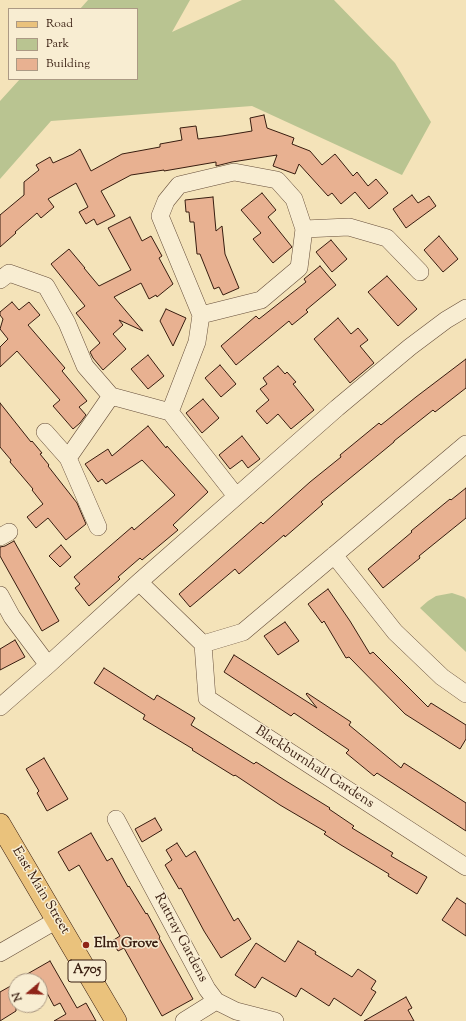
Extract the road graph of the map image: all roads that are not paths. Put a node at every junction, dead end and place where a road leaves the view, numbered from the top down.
1 (304, 229) junction
2 (420, 272) dead end
3 (0, 280) edge
4 (466, 308) edge
5 (201, 315) junction
6 (111, 396) junction
7 (170, 412) junction
8 (45, 432) dead end
9 (466, 444) edge
10 (68, 458) junction
11 (236, 496) junction
12 (98, 527) dead end
13 (334, 555) junction
14 (140, 582) junction
15 (0, 595) edge
16 (6, 621) edge
17 (203, 644) junction
18 (48, 665) junction
19 (466, 694) edge
20 (0, 707) edge
21 (116, 819) dead end
22 (0, 824) edge
23 (466, 867) edge
24 (57, 920) junction
25 (0, 953) edge
26 (216, 1001) junction
27 (116, 1021) edge
28 (184, 1021) edge
29 (276, 1021) edge

1 - 2 street
1 - 5 street
1 - 5 street
3 - 6 street
4 - 11 street
5 - 7 street
6 - 7 street
6 - 10 street
7 - 11 street
8 - 10 street
9 - 13 street
10 - 12 street
11 - 14 street
13 - 17 street
13 - 19 street
14 - 17 street
14 - 18 street
15 - 16 street
16 - 18 street
17 - 23 street, Blackburnhall Gardens
18 - 20 street
21 - 26 street, Rattray Gardens
22 - 24 main road, East Main Street / A705
24 - 25 street
24 - 27 main road, East Main Street / A705
26 - 28 street
26 - 29 street, Rattray Gardens

